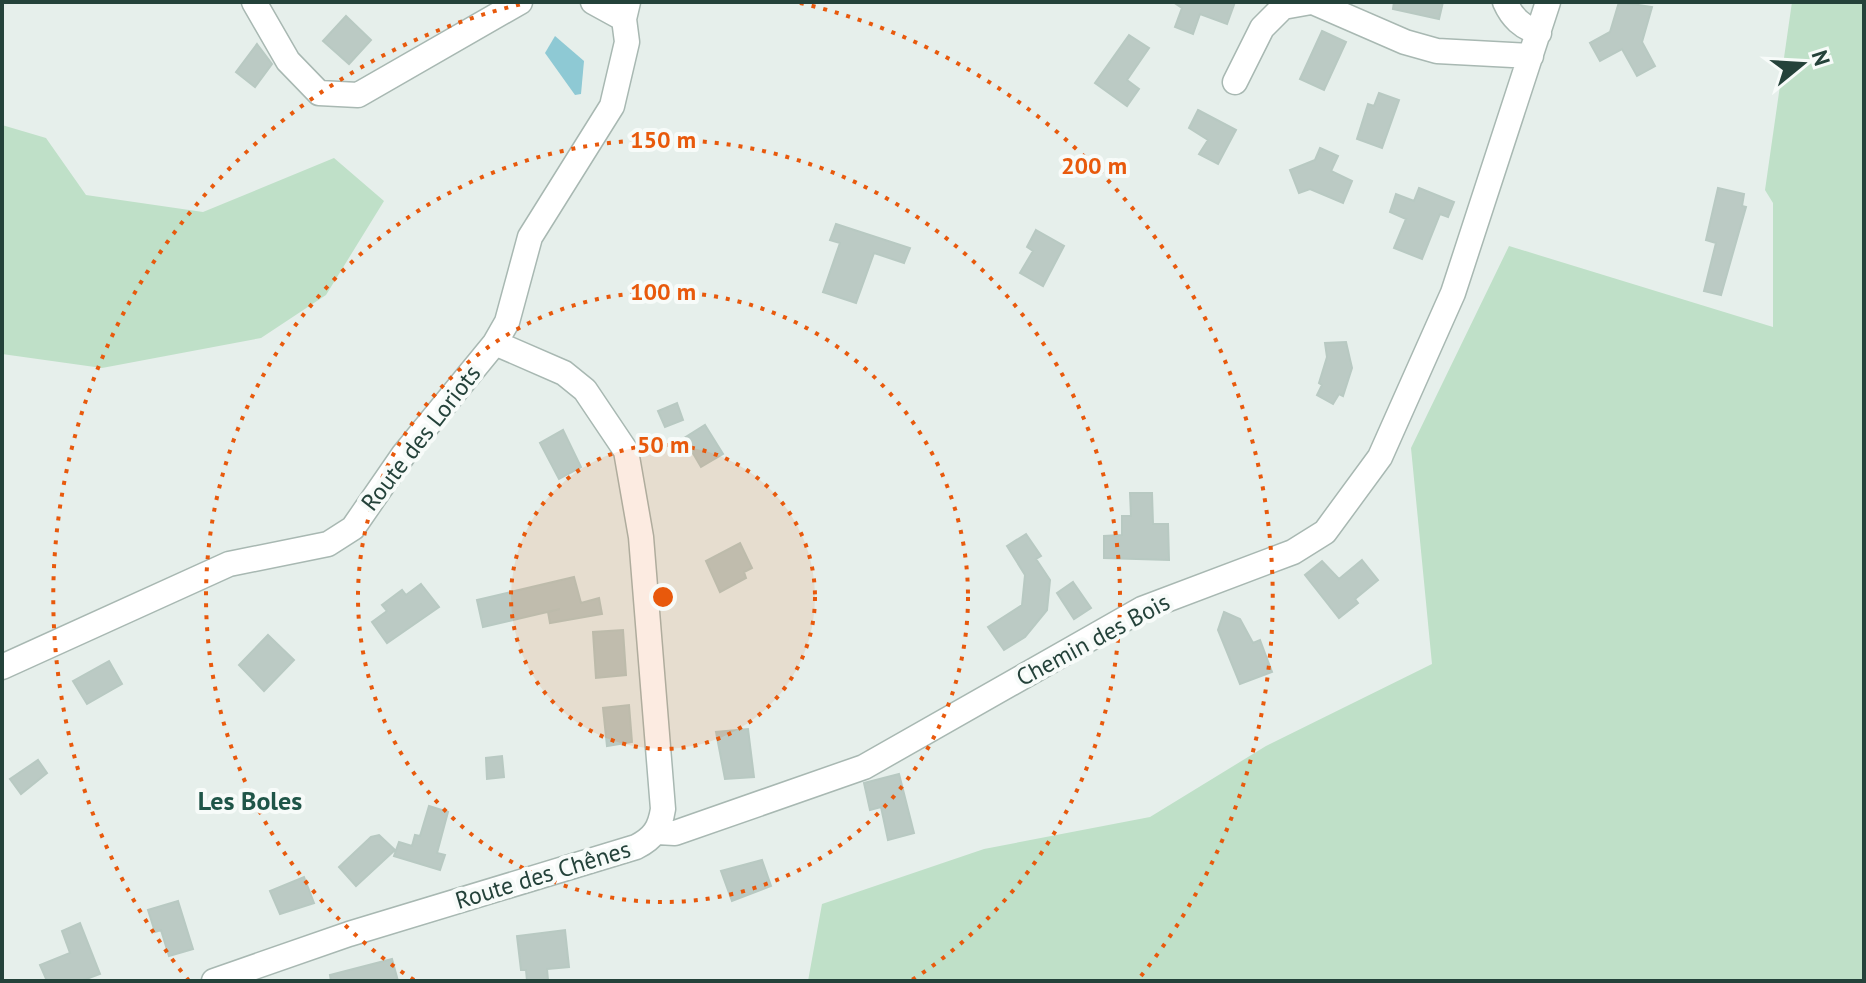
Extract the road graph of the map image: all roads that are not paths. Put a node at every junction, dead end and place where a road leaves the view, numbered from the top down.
1 (254, 2) edge
2 (520, 2) edge
3 (593, 2) edge
4 (1312, 2) edge
5 (1505, 2) edge
6 (1548, 2) edge
7 (626, 10) edge
8 (1535, 44) junction
9 (1235, 82) dead end
10 (495, 343) junction
11 (2, 667) edge
12 (657, 832) junction
13 (214, 981) edge

1 - 2 street
3 - 7 street
4 - 8 street
4 - 9 street
5 - 8 street
6 - 8 street, Chemin des Bois
7 - 10 street, Route des Loriots
8 - 12 street, Chemin des Bois
10 - 11 street, Route des Loriots
10 - 12 street, Route des Chênes
12 - 13 street, Route des Chênes

